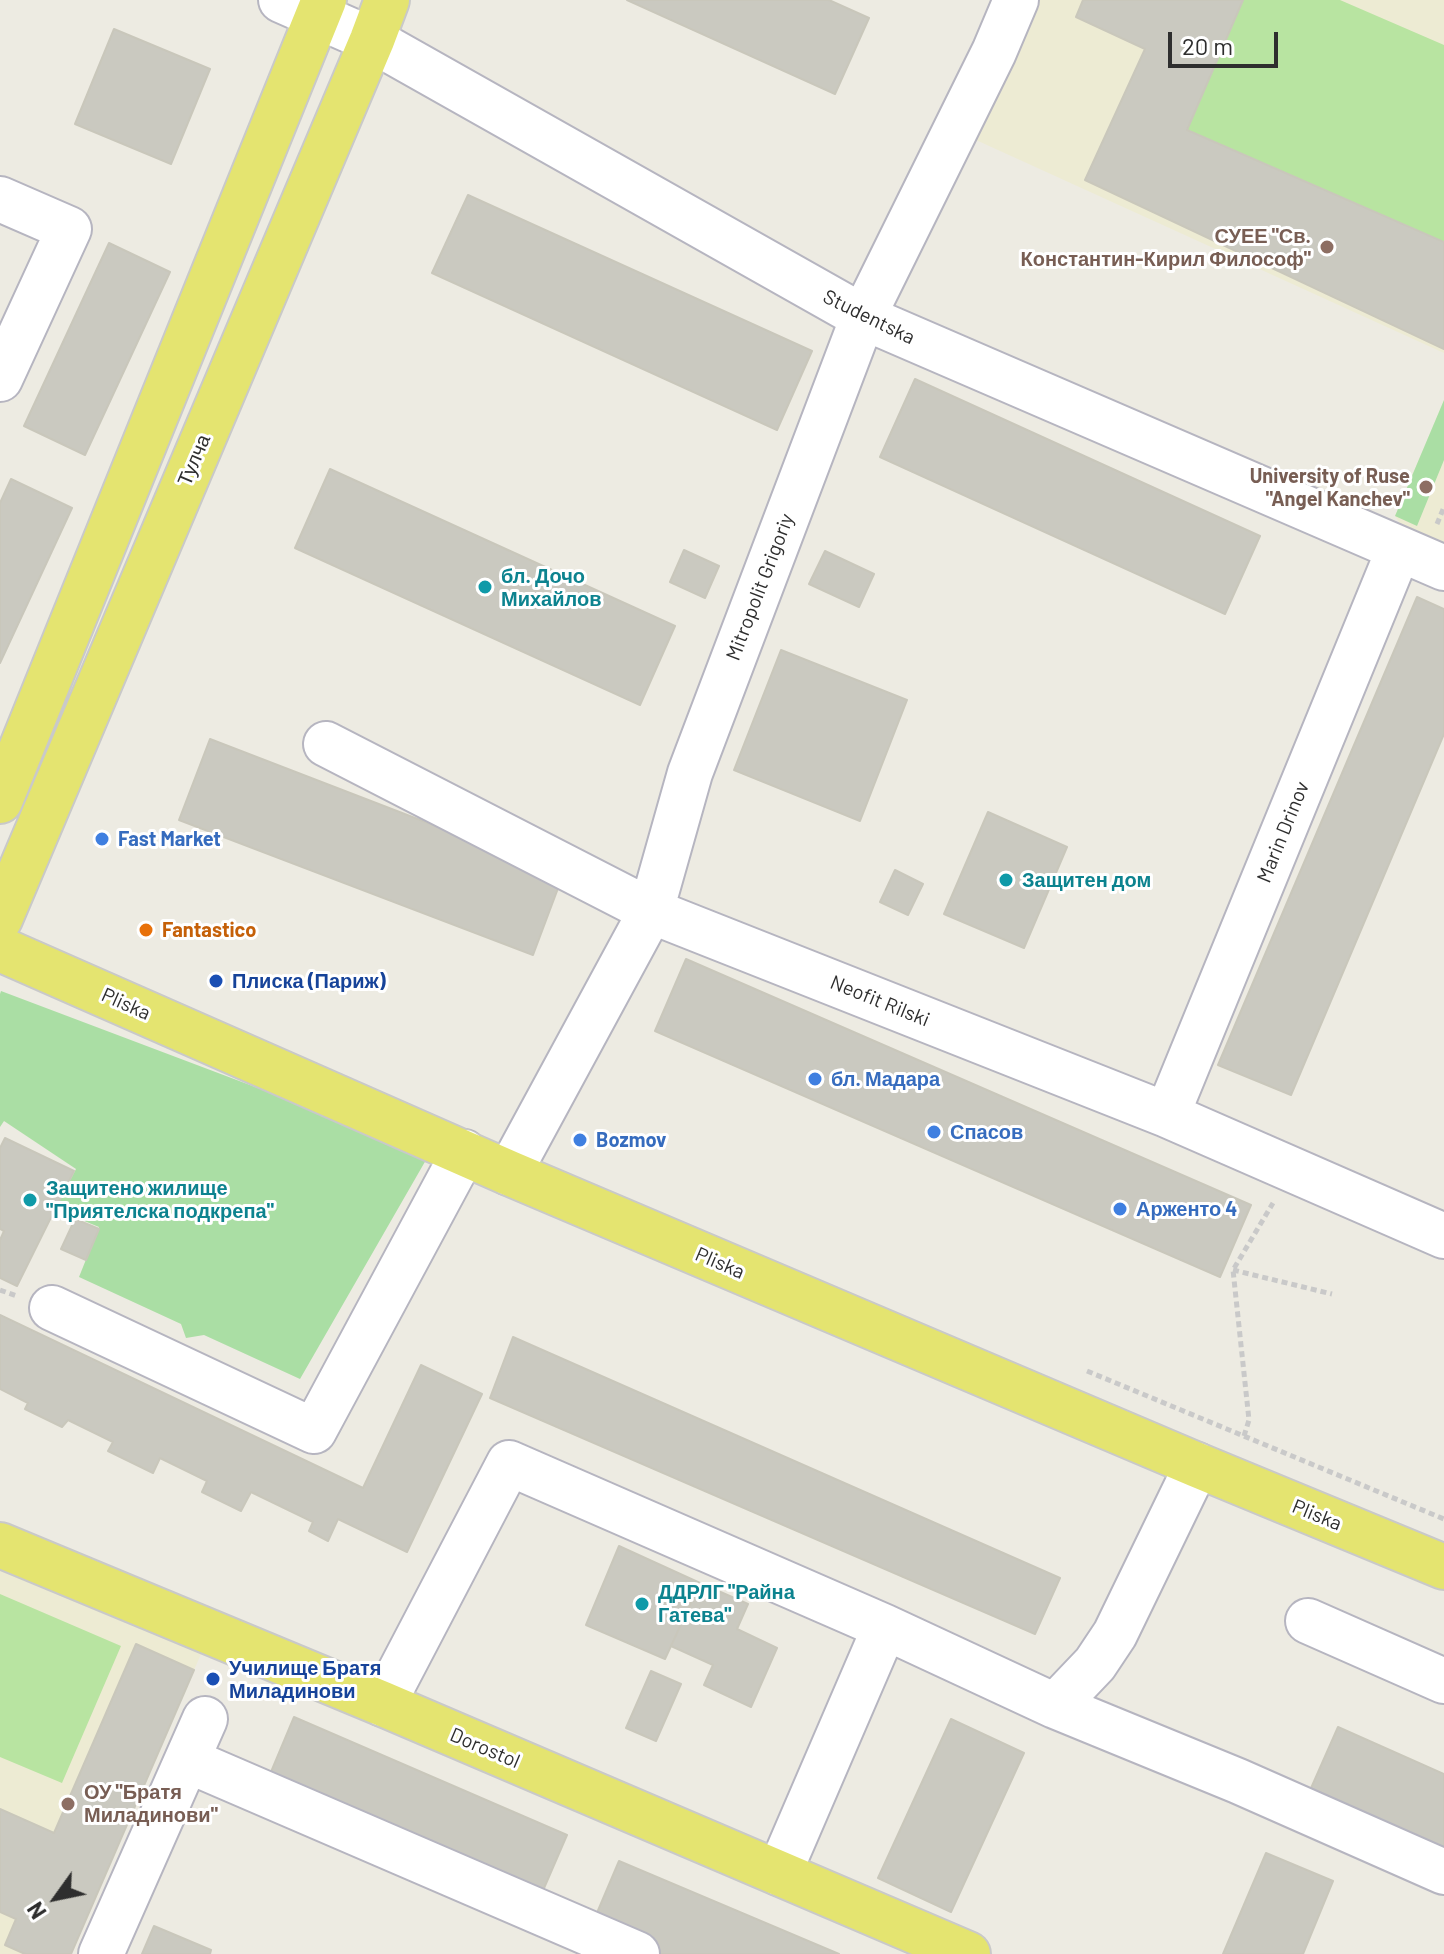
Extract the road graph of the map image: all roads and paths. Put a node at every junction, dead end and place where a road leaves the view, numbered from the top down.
1 (387, 0) edge
2 (1016, 0) edge
3 (308, 5) edge
4 (372, 40) junction
5 (0, 199) edge
6 (863, 317) junction
7 (0, 379) edge
8 (1399, 549) junction
9 (1444, 568) edge
10 (326, 744) dead end
11 (0, 801) edge
12 (651, 911) junction
13 (0, 919) edge
14 (0, 949) edge
15 (1167, 1115) junction
16 (464, 1152) junction
17 (1294, 1170) junction
18 (509, 1173) junction
19 (1444, 1236) edge
20 (1233, 1270) junction
21 (1332, 1294) dead end
22 (52, 1308) dead end
23 (1214, 1472) junction
24 (0, 1545) edge
25 (1444, 1567) edge
26 (1308, 1621) dead end
27 (885, 1627) junction
28 (1444, 1681) edge
29 (383, 1704) junction
30 (1055, 1706) junction
31 (205, 1719) dead end
32 (187, 1760) junction
33 (1444, 1872) edge
34 (779, 1873) junction
35 (101, 1954) edge
36 (637, 1954) edge
37 (968, 1954) edge

1 - 4 main road, Тулча
2 - 6 street, Mitropolit Grigoriy
3 - 4 street, Studentska
3 - 11 main road
4 - 6 street, Studentska
4 - 13 main road, Тулча
5 - 7 street
6 - 8 street, Studentska
6 - 12 street, Mitropolit Grigoriy
8 - 9 street, Studentska
8 - 15 street, Marin Drinov
10 - 12 street, Neofit Rilski
12 - 15 street, Neofit Rilski
12 - 18 street, Mitropolit Grigoriy
14 - 16 main road, Pliska
15 - 17 street, Neofit Rilski
16 - 18 main road, Pliska
16 - 22 street
17 - 19 street, Neofit Rilski
17 - 20 path
18 - 23 main road, Pliska
20 - 21 path
20 - 23 path
23 - 25 main road, Pliska
23 - 30 street
24 - 29 main road, Dorostol
26 - 28 street
27 - 29 street
27 - 30 street
27 - 34 street
29 - 34 main road, Dorostol
30 - 33 street
31 - 32 street
32 - 35 street
32 - 36 street
34 - 37 main road, Dorostol

